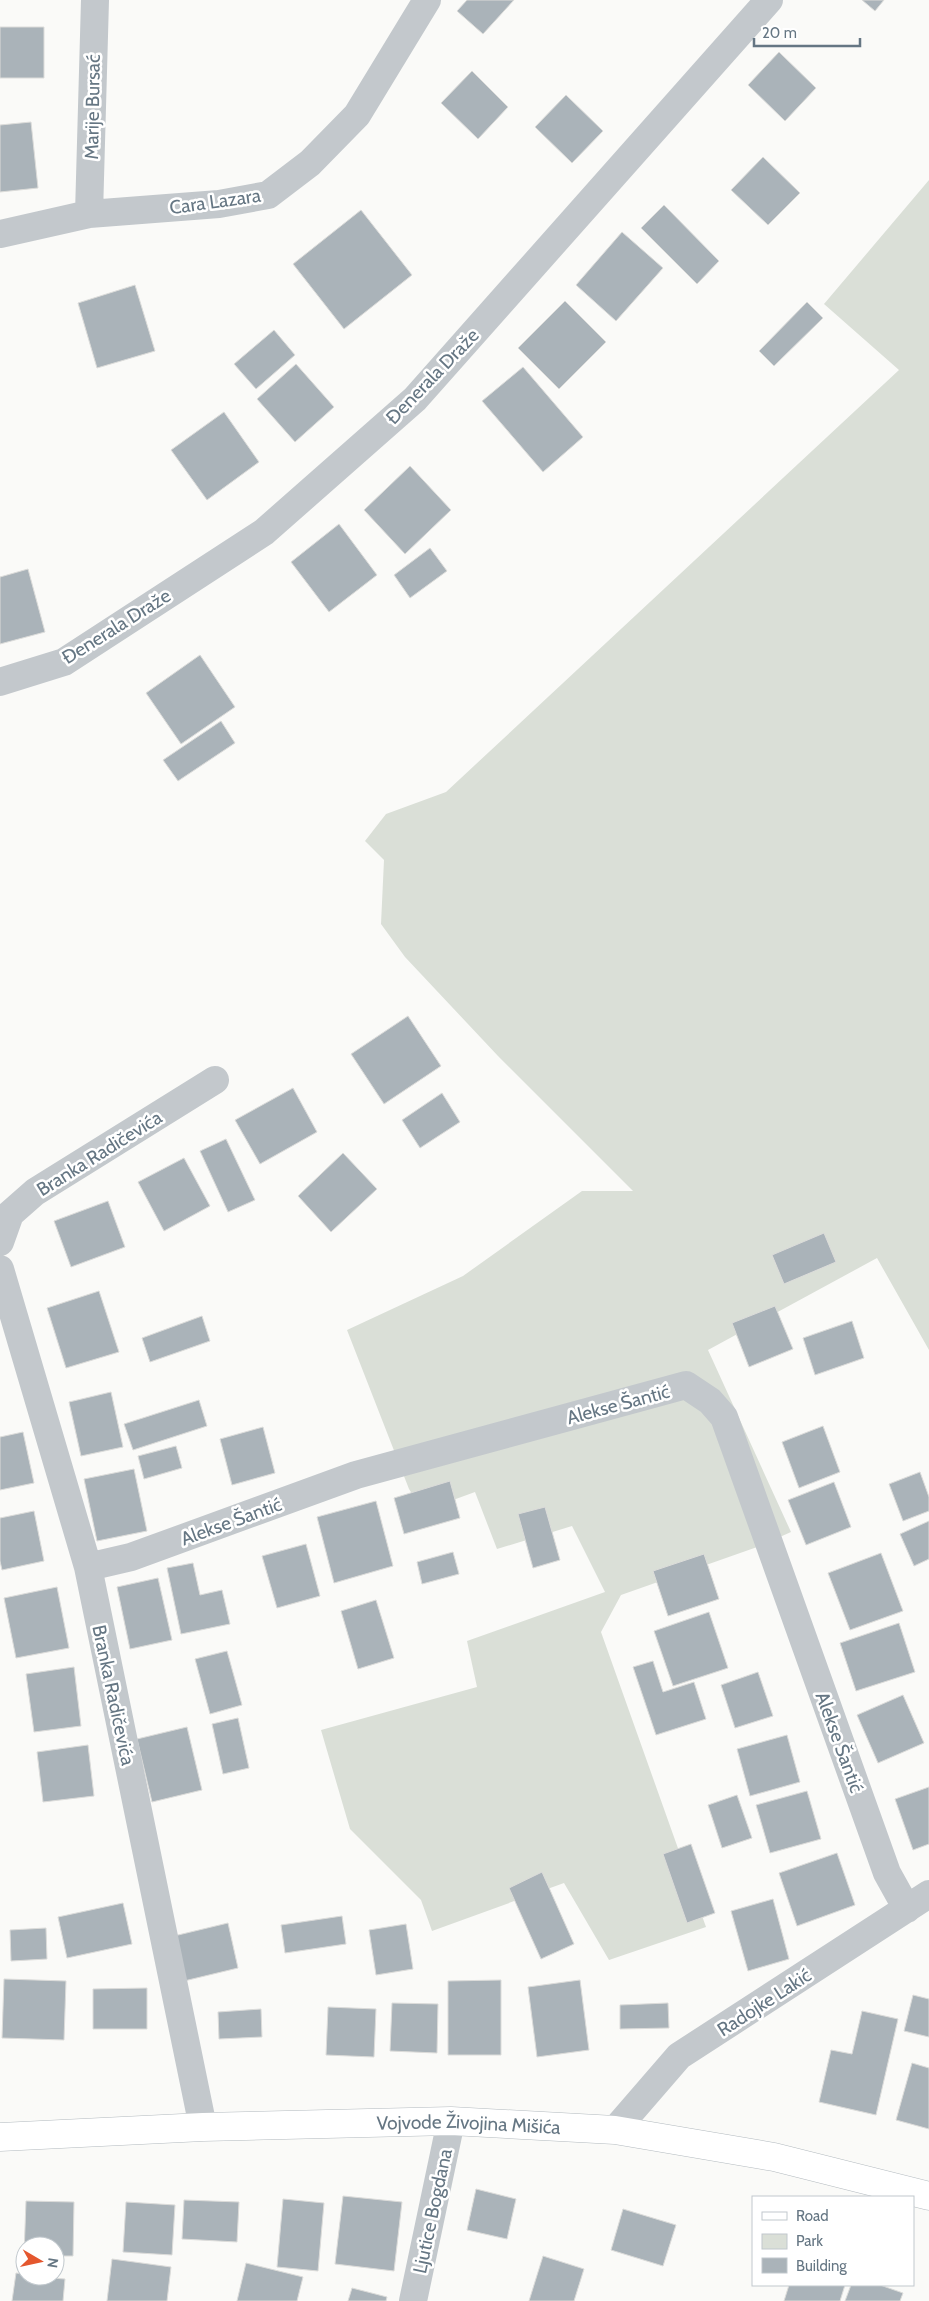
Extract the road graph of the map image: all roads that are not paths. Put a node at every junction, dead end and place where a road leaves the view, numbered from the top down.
1 (95, 0) edge
2 (427, 0) edge
3 (770, 0) edge
4 (90, 214) junction
5 (0, 234) edge
6 (0, 682) edge
7 (215, 1080) dead end
8 (0, 1242) edge
9 (0, 1268) edge
10 (88, 1567) junction
11 (929, 1894) edge
12 (907, 1910) junction
13 (451, 2121) junction
14 (203, 2127) junction
15 (616, 2130) junction
16 (0, 2136) edge
17 (929, 2196) edge
18 (413, 2301) edge

1 - 4 street, Marije Bursać
2 - 4 street, Cara Lazara
3 - 6 street, Đenerala Draže
4 - 5 street, Cara Lazara
7 - 8 street, Branka Radičevića
9 - 10 street, Branka Radičevića
10 - 12 street, Alekse Šantić
10 - 14 street, Branka Radičevića
11 - 12 street, Radojke Lakić
12 - 15 street, Radojke Lakić
13 - 14 street, Vojvode Živojina Mišića
13 - 15 street, Vojvode Živojina Mišića
13 - 18 street, Ljutice Bogdana
14 - 16 street, Vojvode Živojina Mišića
15 - 17 street, Vojvode Živojina Mišića

